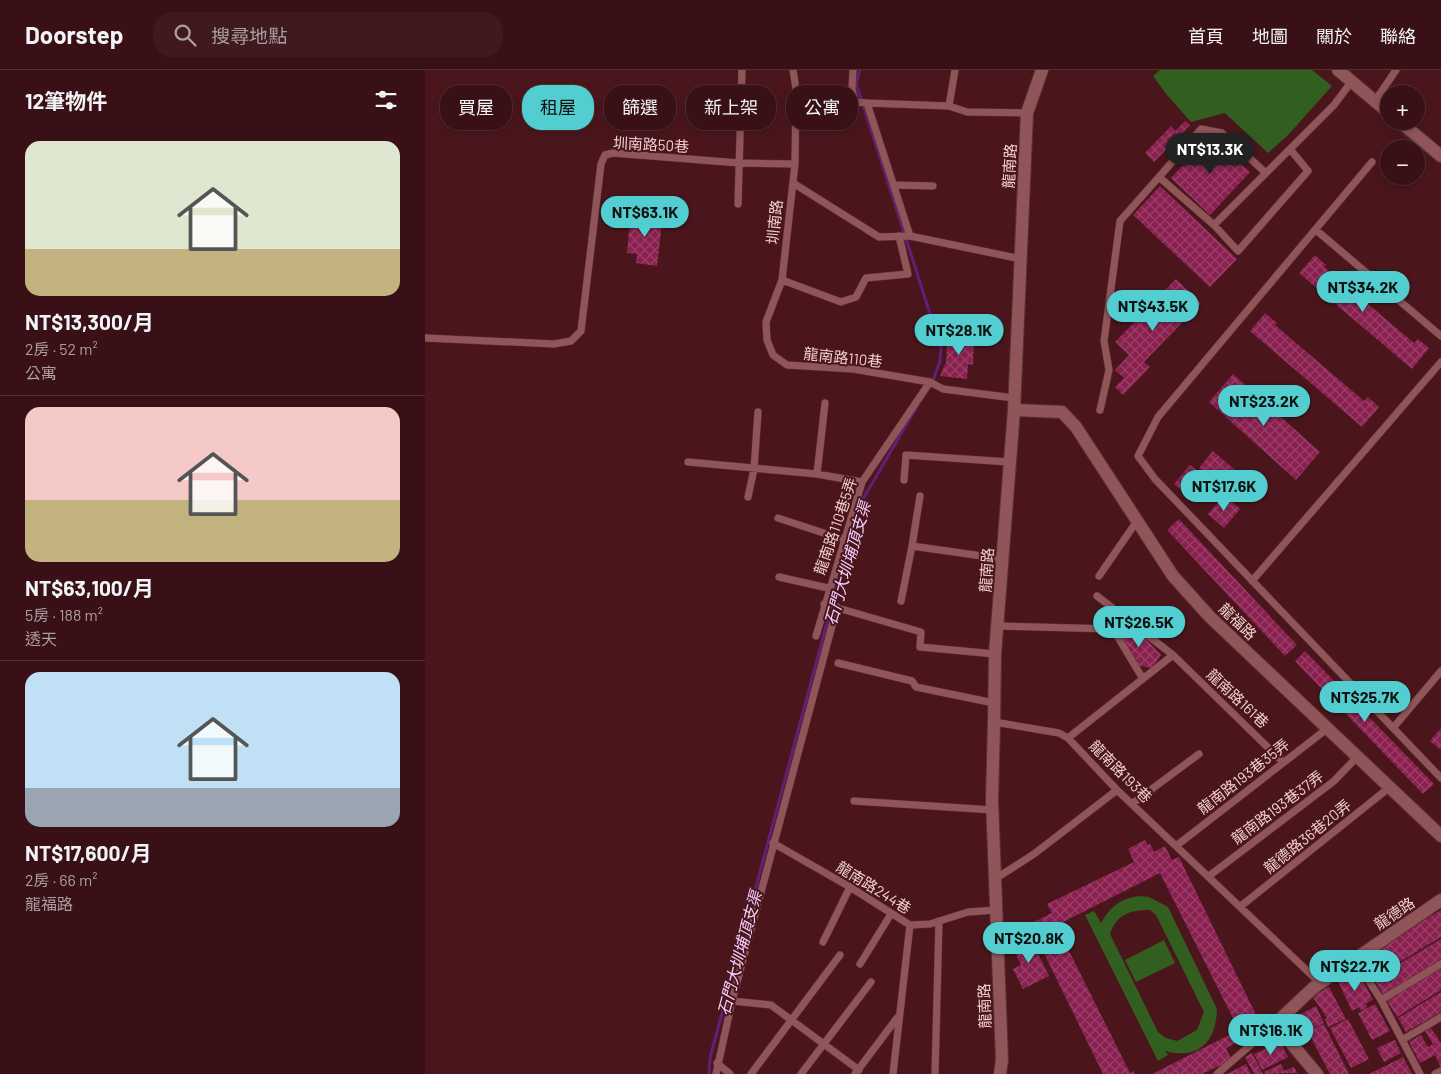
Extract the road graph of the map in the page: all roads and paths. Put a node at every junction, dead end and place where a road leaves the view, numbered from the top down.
1 (742, 70) edge
2 (793, 70) edge
3 (853, 70) edge
4 (955, 70) edge
5 (1042, 70) edge
6 (1338, 70) edge
7 (1396, 70) edge
8 (1352, 82) junction
9 (795, 85) edge
10 (852, 85) edge
11 (1375, 101) junction
12 (858, 102) edge
13 (867, 103) junction
14 (1380, 105) edge
15 (949, 106) junction
16 (1027, 112) junction
17 (795, 130) edge
18 (1410, 130) edge
19 (1290, 149) junction
20 (1441, 156) edge
21 (1372, 162) dead end
22 (739, 163) junction
23 (795, 164) junction
24 (1266, 173) junction
25 (1159, 177) junction
26 (793, 183) junction
27 (894, 184) junction
28 (933, 186) dead end
29 (738, 204) dead end
30 (1214, 225) junction
31 (1316, 230) junction
32 (899, 236) junction
33 (910, 236) junction
34 (1021, 259) junction
35 (782, 280) junction
36 (1441, 336) edge
37 (425, 338) edge
38 (1441, 362) edge
39 (787, 366) joint
40 (930, 382) junction
41 (825, 403) dead end
42 (1014, 404) junction
43 (1100, 410) dead end
44 (758, 412) dead end
45 (688, 462) dead end
46 (1009, 462) junction
47 (754, 469) junction
48 (817, 474) junction
49 (904, 480) dead end
50 (862, 482) junction
51 (920, 496) dead end
52 (748, 497) dead end
53 (777, 518) dead end
54 (1137, 521) junction
55 (845, 540) junction
56 (912, 546) junction
57 (1003, 559) junction
58 (1099, 576) dead end
59 (779, 577) dead end
60 (1252, 581) junction
61 (828, 588) junction
62 (1097, 596) dead end
63 (901, 601) dead end
64 (824, 604) junction
65 (837, 607) junction
66 (1125, 618) junction
67 (998, 626) junction
68 (1113, 629) junction
69 (816, 636) dead end
70 (995, 654) junction
71 (1173, 655) junction
72 (838, 663) dead end
73 (1441, 671) edge
74 (1143, 679) junction
75 (994, 703) junction
76 (994, 722) junction
77 (1328, 728) junction
78 (1393, 728) junction
79 (1068, 738) junction
80 (1199, 754) dead end
81 (1358, 756) junction
82 (1283, 762) junction
83 (1441, 778) edge
84 (1390, 787) junction
85 (1117, 790) junction
86 (854, 801) dead end
87 (1133, 803) junction
88 (993, 810) junction
89 (1441, 836) edge
90 (773, 843) junction
91 (1176, 846) junction
92 (1209, 876) junction
93 (995, 879) junction
94 (850, 887) junction
95 (1441, 900) edge
96 (1241, 906) junction
97 (996, 910) junction
98 (891, 914) junction
99 (939, 921) junction
100 (909, 925) junction
101 (823, 942) dead end
102 (840, 955) dead end
103 (1355, 959) junction
104 (860, 964) dead end
105 (1441, 964) edge
106 (871, 982) dead end
107 (1320, 983) junction
108 (1381, 1000) junction
109 (732, 1001) junction
110 (898, 1017) junction
111 (1441, 1017) edge
112 (791, 1021) junction
113 (1275, 1024) junction
114 (1402, 1040) junction
115 (825, 1044) junction
116 (717, 1063) junction
117 (1441, 1071) edge
118 (857, 1072) edge
119 (716, 1074) edge
120 (730, 1074) edge
121 (751, 1074) edge
122 (801, 1074) edge
123 (893, 1074) edge
124 (935, 1074) edge
125 (1000, 1074) edge
126 (1217, 1074) edge
127 (1317, 1074) edge
128 (1420, 1074) edge
129 (1435, 1074) edge

1 - 22 lane
2 - 9 lane, 圳南路
3 - 10 lane
4 - 15 lane
5 - 16 street, 龍南路
6 - 8 street
7 - 11 lane
8 - 11 street
8 - 19 lane
11 - 14 street
12 - 13 lane
13 - 15 lane
13 - 27 lane
15 - 16 lane
16 - 34 street, 龍南路
17 - 23 lane, 圳南路
18 - 20 street
19 - 24 lane
19 - 30 lane
21 - 31 lane
22 - 23 lane, 圳南路50巷
22 - 29 lane
22 - 37 lane, 圳南路50巷
23 - 26 lane, 圳南路
24 - 25 lane
24 - 30 lane
25 - 30 lane
25 - 43 lane
26 - 32 lane
26 - 35 lane, 圳南路
27 - 28 lane
27 - 33 lane
31 - 36 lane
31 - 60 lane
32 - 33 lane
32 - 35 lane
33 - 34 lane
34 - 42 street, 龍南路
35 - 39 lane, 圳南路
38 - 60 lane
39 - 40 lane, 龍南路110巷
40 - 42 lane, 龍南路110巷
40 - 50 lane, 龍南路110巷5弄
41 - 48 lane
42 - 46 street, 龍南路
42 - 54 street, 龍福路
44 - 47 lane
45 - 47 lane
46 - 49 lane
46 - 57 street, 龍南路
47 - 48 lane
47 - 52 lane
48 - 50 lane
50 - 55 lane, 龍南路110巷5弄
51 - 56 lane
53 - 55 lane
54 - 58 lane
54 - 77 street, 龍福路
55 - 61 lane, 龍南路110巷5弄
56 - 57 lane
56 - 63 lane
57 - 67 street, 龍南路
59 - 61 lane
60 - 78 lane
61 - 64 lane, 龍南路110巷5弄
62 - 66 lane, 龍南路161巷
64 - 65 lane
64 - 69 lane, 龍南路110巷5弄
65 - 70 lane
65 - 90 lane
66 - 68 lane
66 - 71 lane, 龍南路161巷
67 - 68 lane
67 - 70 street, 龍南路
68 - 74 lane
70 - 75 street, 龍南路
71 - 74 lane
71 - 82 lane, 龍南路161巷
72 - 75 lane
73 - 78 lane
74 - 79 lane
75 - 76 street, 龍南路
76 - 79 lane, 龍南路193巷
76 - 88 street, 龍南路
77 - 81 street, 龍福路
77 - 82 lane, 龍南路193巷35弄
78 - 83 lane
79 - 85 lane, 龍南路193巷
80 - 87 lane
81 - 84 street, 龍福路
81 - 92 lane, 龍南路193巷37弄
82 - 91 lane, 龍南路193巷35弄
84 - 89 street, 龍福路
84 - 96 lane, 龍德路36巷20弄
85 - 87 lane, 龍南路193巷
85 - 93 lane
86 - 88 lane
87 - 91 lane, 龍南路193巷
88 - 93 street, 龍南路
90 - 94 lane, 龍南路244巷
90 - 109 lane
91 - 92 lane, 龍南路193巷
92 - 96 lane, 龍南路193巷
93 - 97 street, 龍南路
94 - 98 lane, 龍南路244巷
94 - 101 lane
95 - 103 street, 龍德路
96 - 107 lane, 龍南路193巷
97 - 99 lane, 龍南路244巷
97 - 125 street, 龍南路
98 - 100 lane, 龍南路244巷
98 - 104 lane
99 - 100 lane, 龍南路244巷
99 - 124 lane
100 - 110 lane
102 - 112 lane
103 - 107 street, 龍德路
103 - 108 lane
105 - 108 lane
106 - 115 lane
107 - 113 street, 龍德路
108 - 114 lane
109 - 112 lane
109 - 116 lane
110 - 118 lane
110 - 123 lane
111 - 114 lane
112 - 115 lane
112 - 121 lane
113 - 126 lane
113 - 127 street
114 - 128 lane
115 - 118 lane
115 - 122 lane
116 - 119 lane
116 - 120 lane
117 - 129 lane

